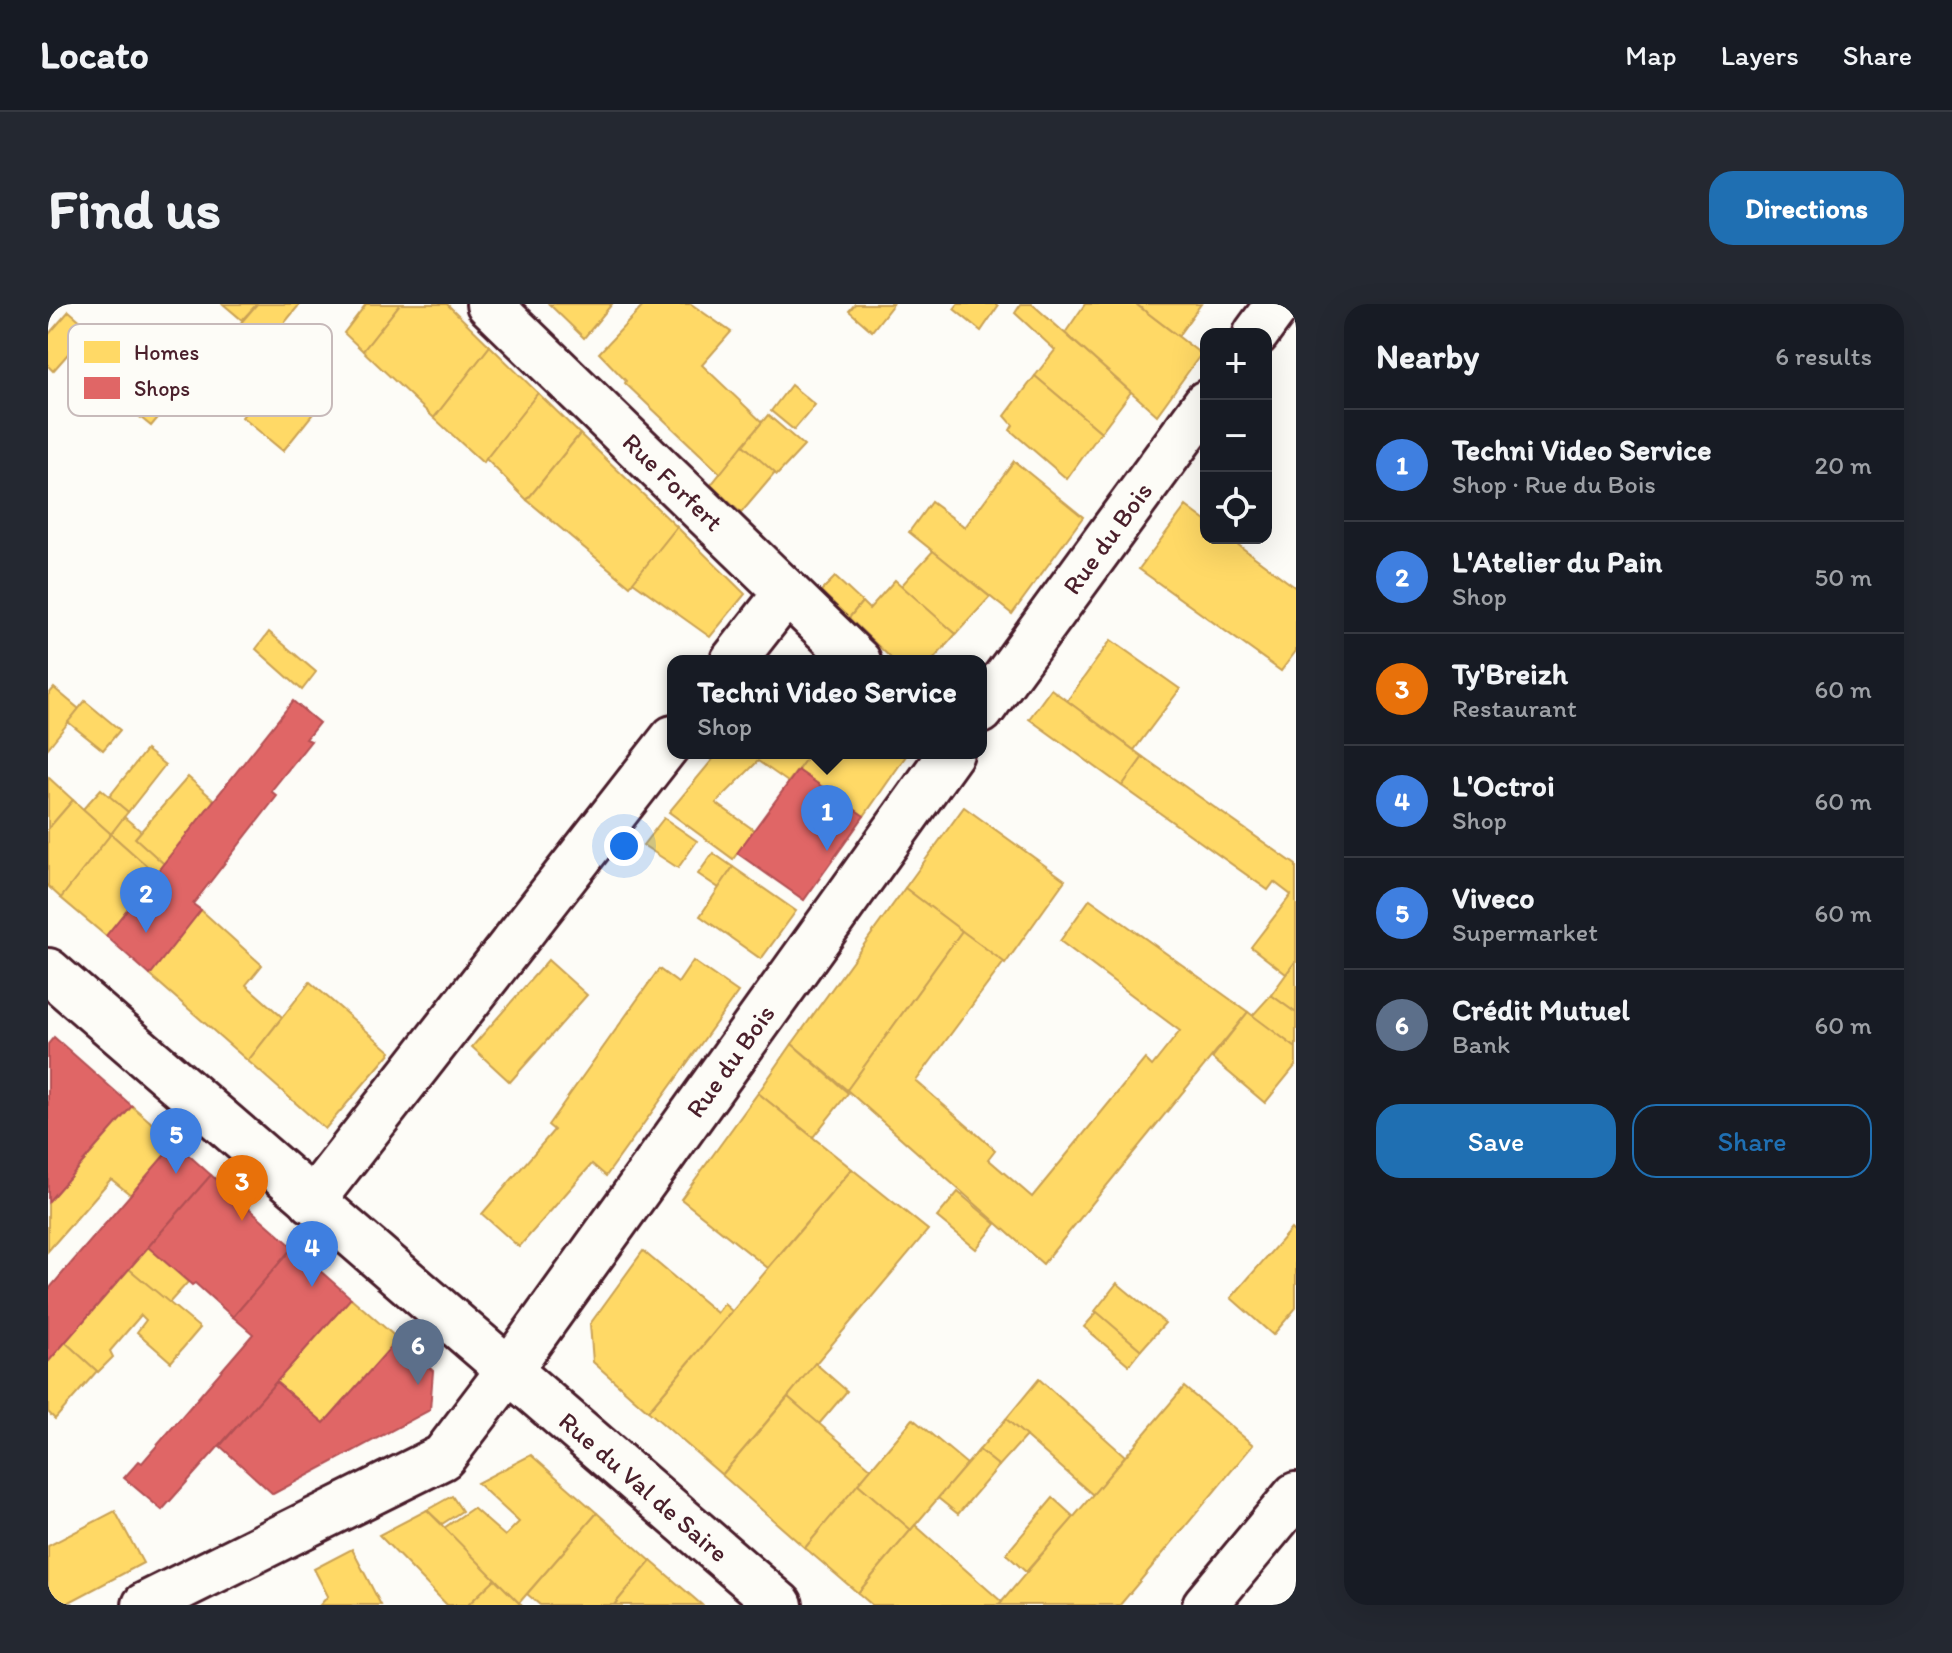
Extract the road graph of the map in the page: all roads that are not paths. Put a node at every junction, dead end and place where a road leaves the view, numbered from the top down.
1 (489, 304) edge
2 (1278, 304) edge
3 (1260, 328) edge
4 (1200, 411) edge
5 (787, 592) junction
6 (738, 655) edge
7 (852, 655) edge
8 (987, 703) edge
9 (667, 746) edge
10 (947, 759) edge
11 (48, 971) edge
12 (312, 1201) junction
13 (509, 1370) junction
14 (1296, 1495) edge
15 (204, 1592) edge
16 (145, 1605) edge
17 (780, 1605) edge
18 (1205, 1605) edge

1 - 5 street, Rue Forfert
2 - 3 street
4 - 8 street, Rue du Bois
5 - 6 street
5 - 7 street, Rue Forfert
9 - 12 street
10 - 13 street, Rue du Bois
11 - 12 street, Rue du Val de Saire
12 - 13 street, Rue du Val de Saire
13 - 15 street, Rue du Bois
13 - 17 street, Rue du Val de Saire
14 - 18 street
15 - 16 street, Rue du Bois

